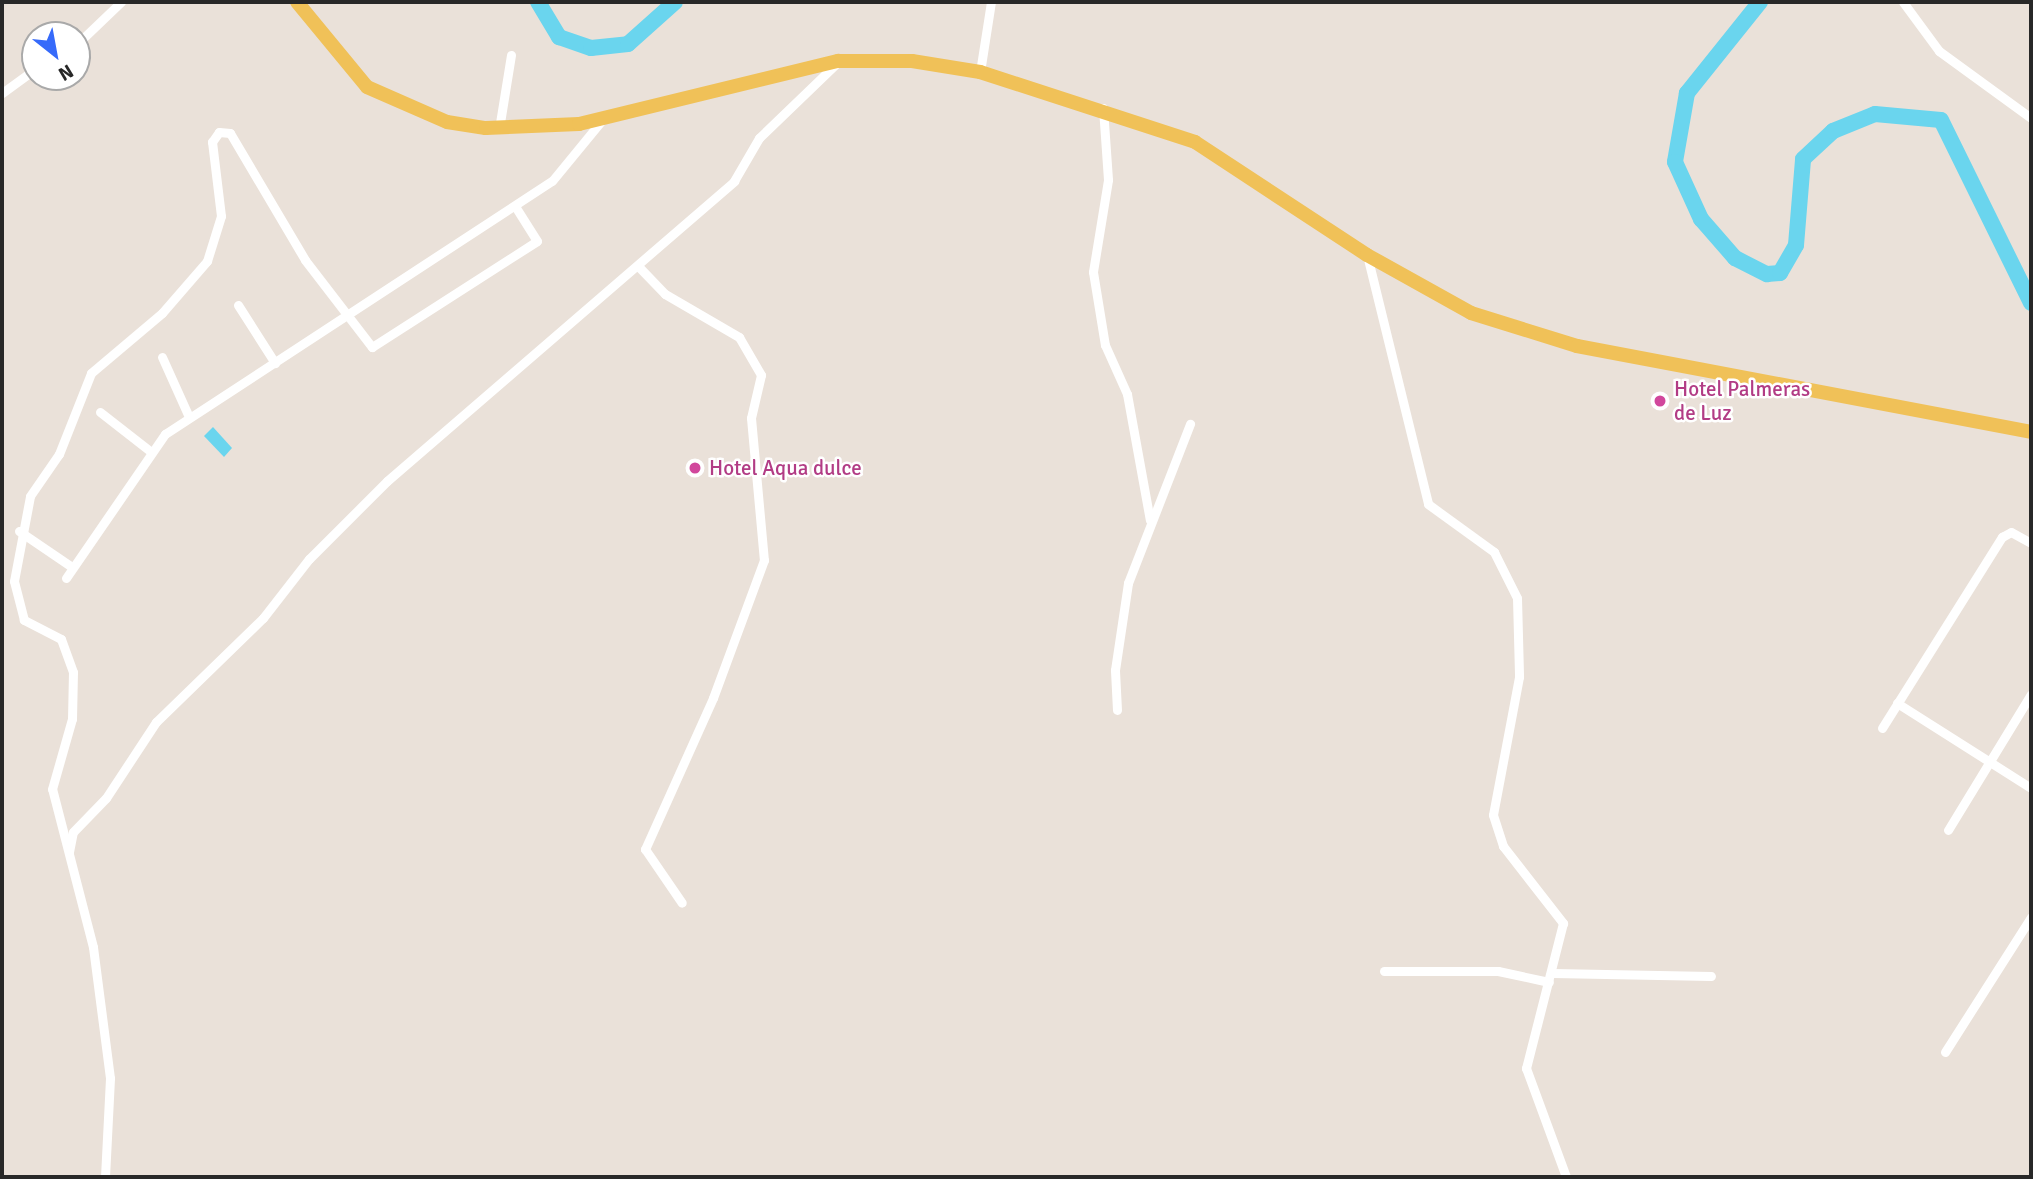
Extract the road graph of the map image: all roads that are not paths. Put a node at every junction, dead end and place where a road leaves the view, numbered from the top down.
1 (121, 2) edge
2 (298, 2) edge
3 (991, 2) edge
4 (1903, 2) edge
5 (91, 31) edge
6 (511, 55) dead end
7 (838, 61) junction
8 (980, 72) junction
9 (21, 79) edge
10 (2, 93) edge
11 (1103, 107) junction
12 (604, 118) junction
13 (2031, 118) edge
14 (499, 129) junction
15 (515, 206) junction
16 (1367, 255) junction
17 (638, 266) junction
18 (238, 305) dead end
19 (347, 313) junction
20 (162, 357) dead end
21 (275, 363) junction
22 (100, 412) dead end
23 (189, 417) junction
24 (1190, 424) dead end
25 (2031, 432) edge
26 (150, 451) junction
27 (1150, 520) junction
28 (19, 531) junction
29 (2031, 543) edge
30 (72, 567) junction
31 (66, 578) dead end
32 (2031, 694) edge
33 (1897, 703) junction
34 (1117, 710) dead end
35 (1882, 729) dead end
36 (1990, 761) junction
37 (2031, 788) edge
38 (1948, 830) dead end
39 (68, 858) junction
40 (682, 903) dead end
41 (2031, 917) edge
42 (1384, 971) dead end
43 (1553, 972) junction
44 (1711, 976) dead end
45 (1549, 982) junction
46 (1945, 1052) dead end
47 (105, 1177) edge
48 (1566, 1177) edge

1 - 5 street
2 - 14 main road
3 - 8 street
4 - 13 street
6 - 14 street
7 - 8 main road
7 - 12 main road
7 - 17 street
8 - 11 main road
9 - 10 street
11 - 16 main road
11 - 27 street
12 - 14 main road
12 - 15 street
15 - 19 street
15 - 19 street
16 - 25 main road
16 - 43 street
17 - 39 street
17 - 40 street
18 - 21 street
19 - 21 street
19 - 28 street
20 - 23 street
21 - 23 street
22 - 26 street
23 - 26 street
24 - 27 street
26 - 30 street
27 - 34 street
28 - 30 street
28 - 39 street
29 - 33 street
30 - 31 street
32 - 36 street
33 - 35 street
33 - 36 street
36 - 37 street
36 - 38 street
39 - 47 street
41 - 46 street
42 - 45 street
43 - 44 street
43 - 45 street
45 - 48 street

